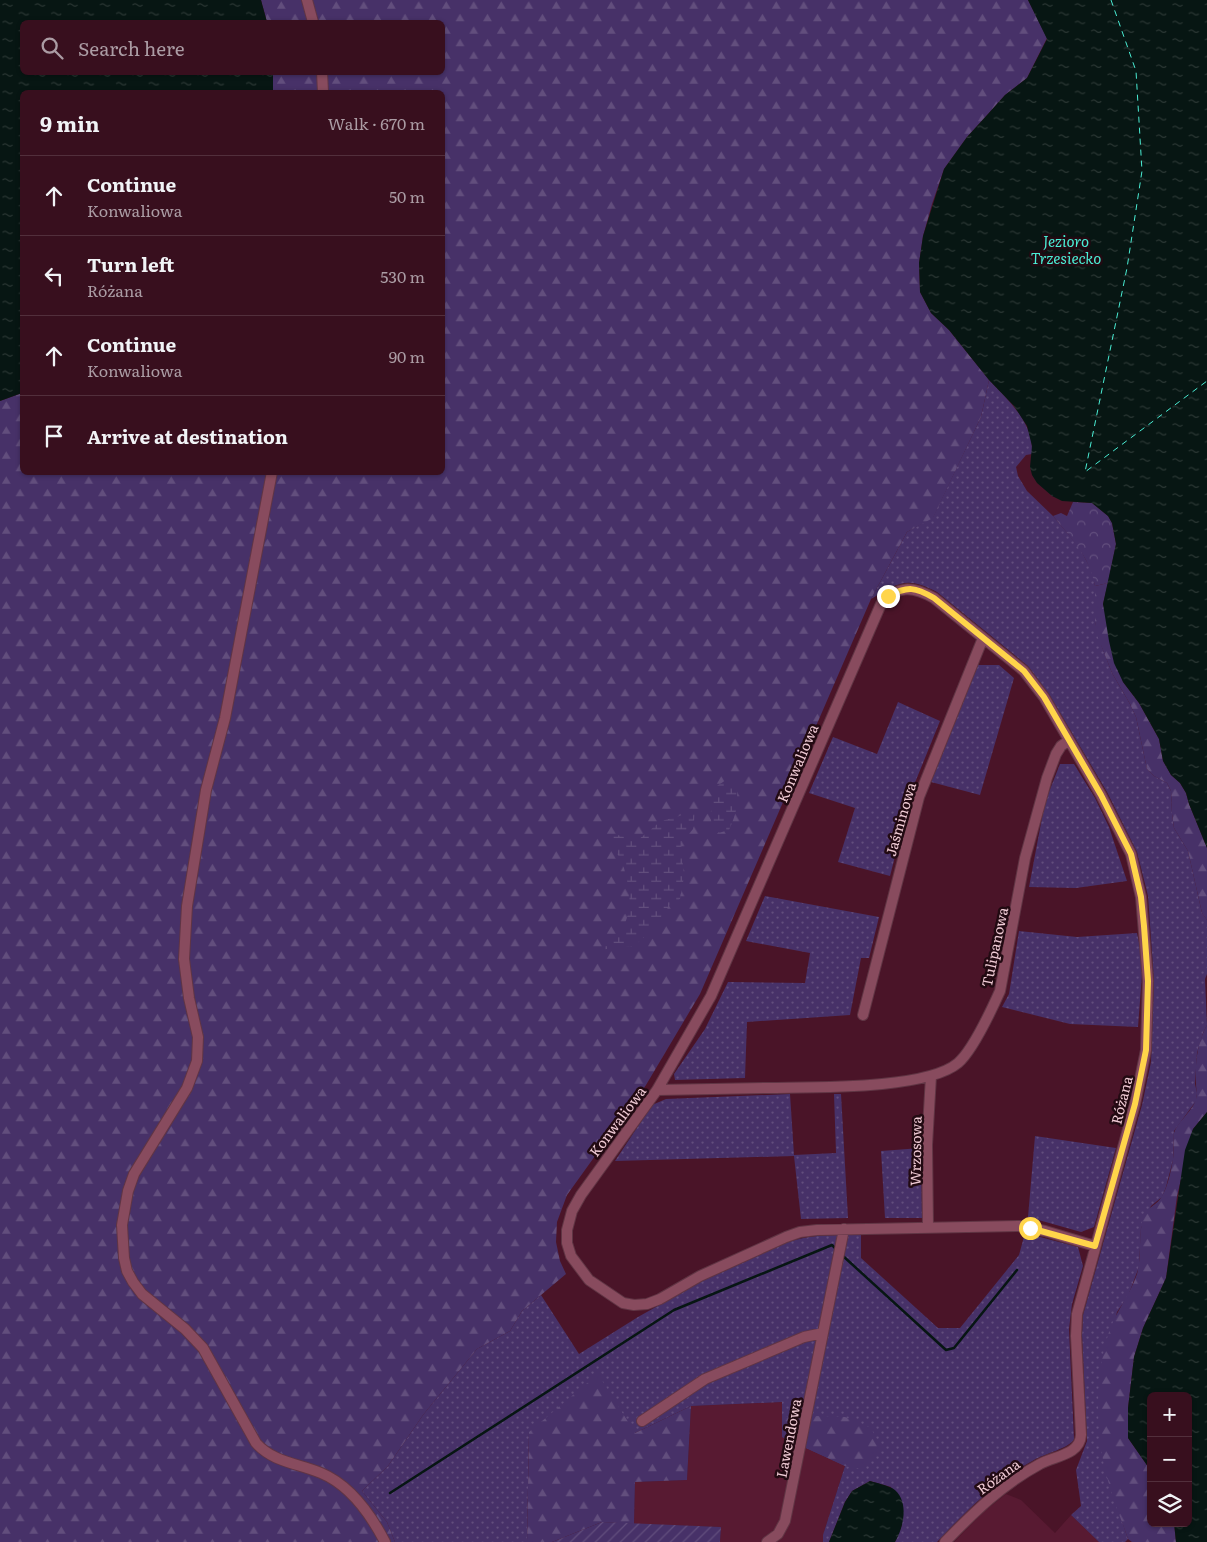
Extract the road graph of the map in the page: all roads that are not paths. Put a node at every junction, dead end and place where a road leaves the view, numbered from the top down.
1 (306, 0) edge
2 (311, 20) edge
3 (322, 75) edge
4 (323, 90) edge
5 (271, 475) edge
6 (983, 638) junction
7 (1068, 740) junction
8 (863, 1015) dead end
9 (931, 1076) junction
10 (657, 1090) junction
11 (928, 1227) junction
12 (844, 1229) junction
13 (1095, 1246) junction
14 (823, 1333) junction
15 (642, 1421) dead end
16 (385, 1542) edge
17 (767, 1542) edge
18 (945, 1542) edge

1 - 2 street
3 - 4 street
5 - 16 street
6 - 7 street, Różana
6 - 8 street, Jaśminowa
6 - 10 street, Konwaliowa
7 - 9 street, Tulipanowa
7 - 13 street, Różana
9 - 10 street, Tulipanowa
9 - 11 street, Wrzosowa
10 - 12 street, Konwaliowa
11 - 12 street, Konwaliowa
11 - 13 street, Konwaliowa
12 - 14 street, Lawendowa
13 - 18 street, Różana
14 - 15 street
14 - 17 street, Lawendowa

